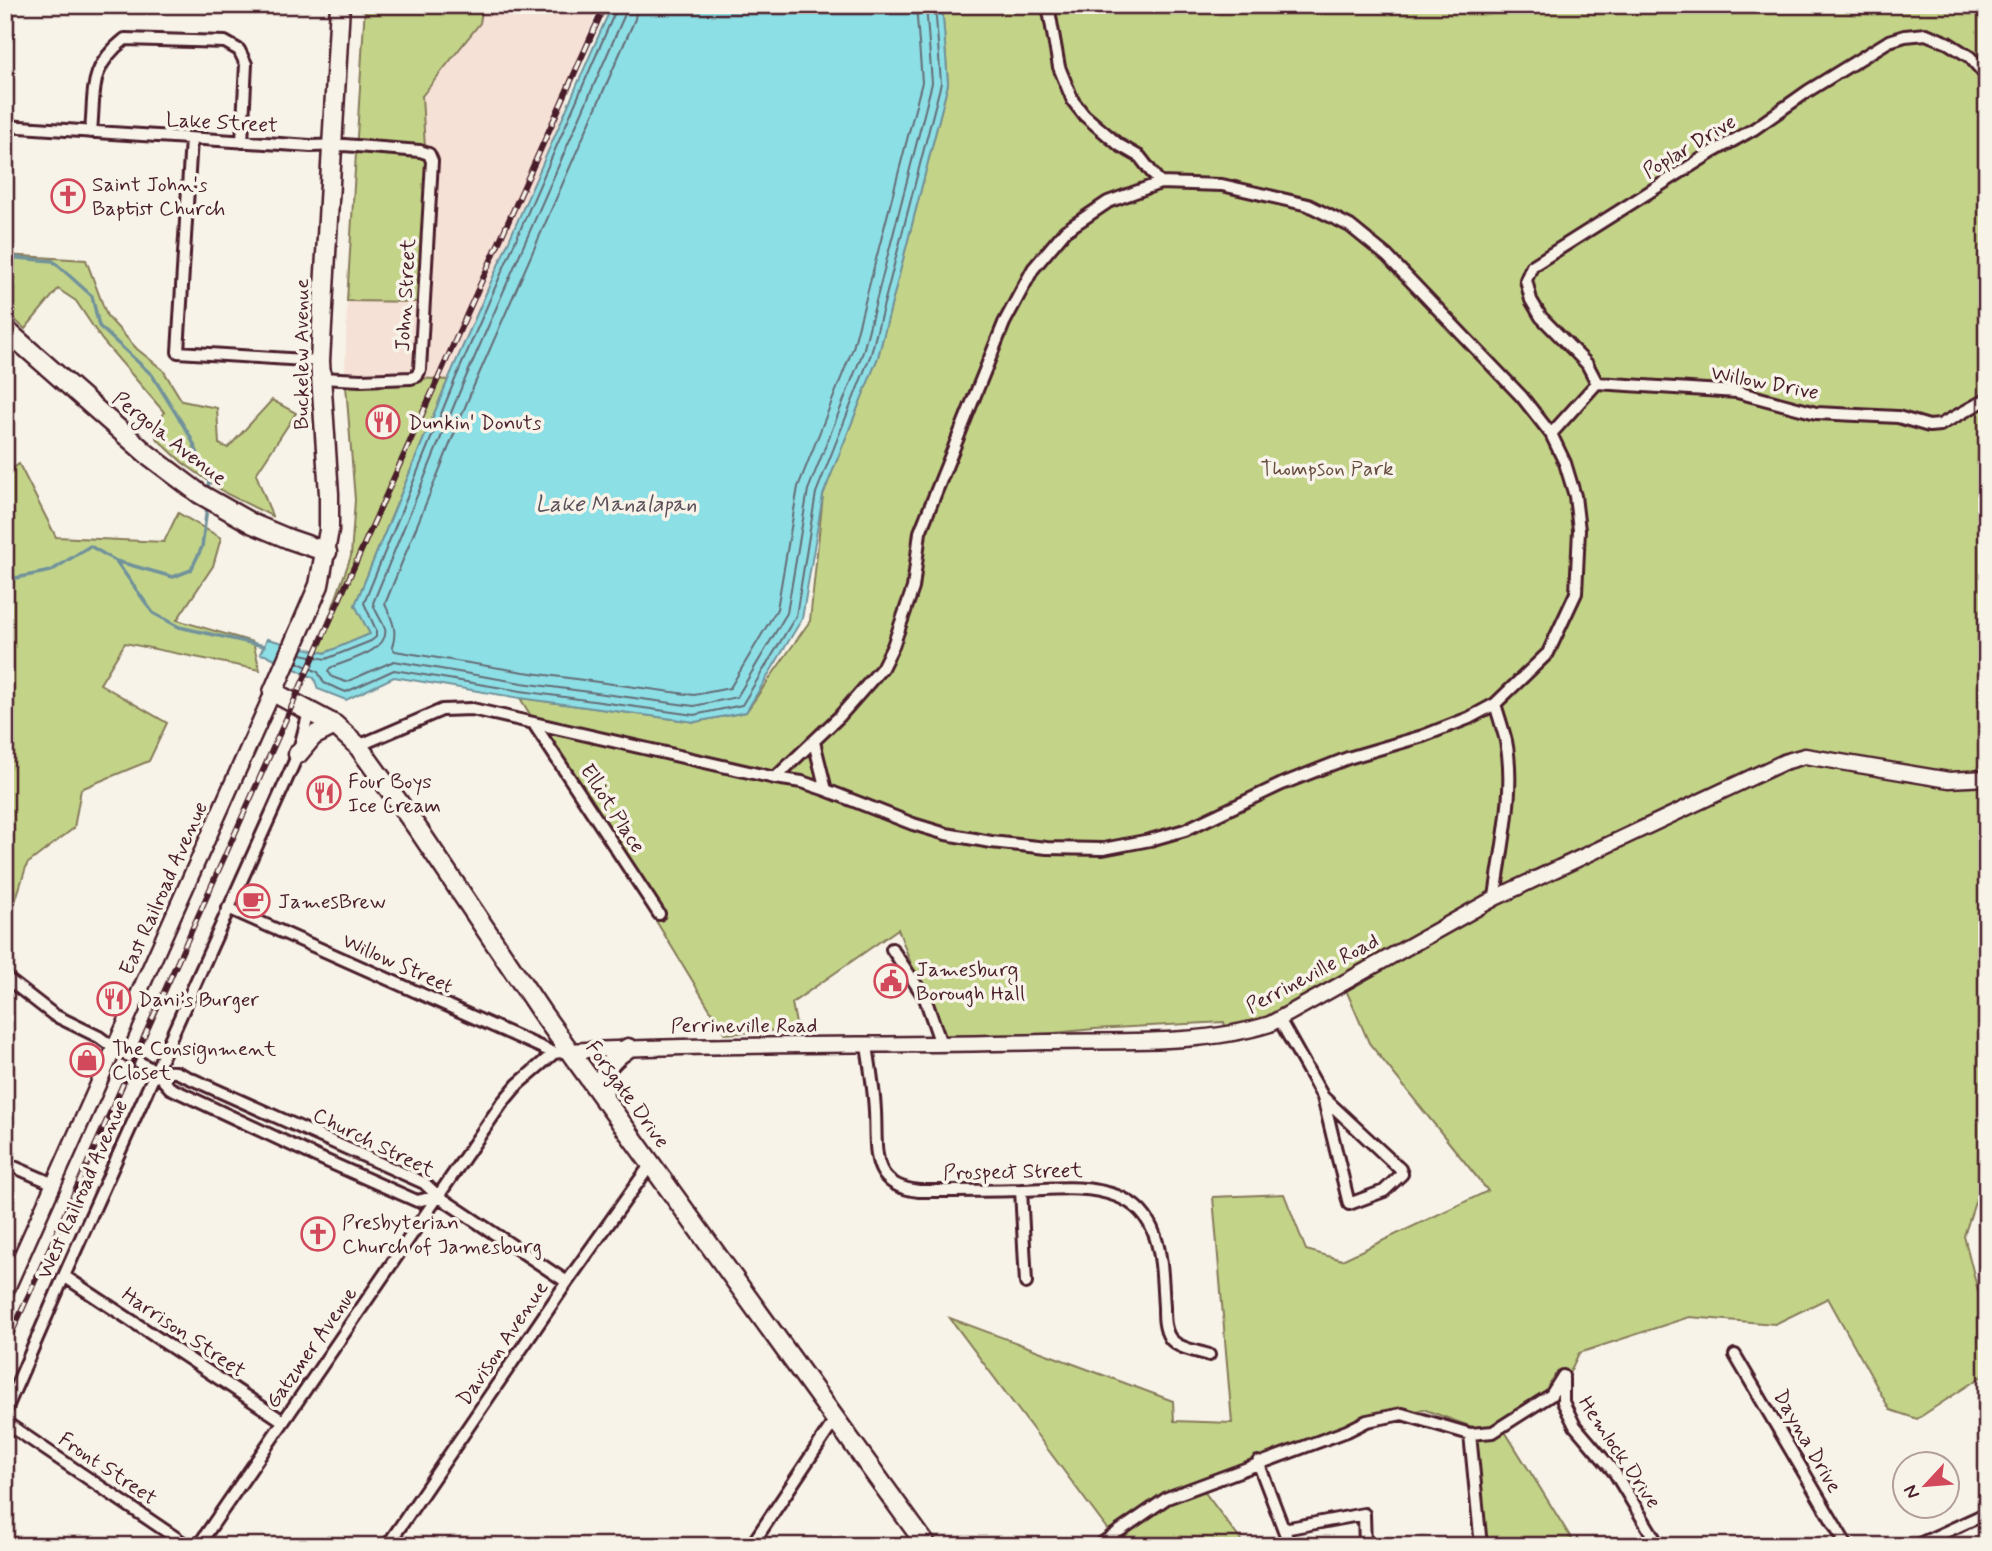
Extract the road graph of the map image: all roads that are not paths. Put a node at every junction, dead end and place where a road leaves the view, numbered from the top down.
1 (340, 5) edge
2 (1048, 5) edge
3 (1987, 77) edge
4 (5, 126) edge
5 (90, 132) junction
6 (191, 139) junction
7 (242, 142) junction
8 (330, 145) junction
9 (432, 160) joint
10 (1160, 183) junction
11 (5, 329) edge
12 (320, 369) junction
13 (1597, 383) junction
14 (1987, 399) edge
15 (1551, 434) junction
16 (327, 552) junction
17 (273, 692) junction
18 (1495, 704) junction
19 (309, 712) junction
20 (534, 724) junction
21 (335, 725) junction
22 (814, 742) junction
23 (358, 746) junction
24 (298, 754) junction
25 (775, 778) junction
26 (1987, 778) edge
27 (826, 790) junction
28 (1495, 898) junction
29 (228, 908) junction
30 (659, 915) dead end
31 (892, 949) dead end
32 (5, 976) edge
33 (1279, 1019) junction
34 (941, 1044) junction
35 (867, 1045) junction
36 (114, 1048) junction
37 (628, 1048) junction
38 (561, 1051) junction
39 (155, 1071) junction
40 (1323, 1097) junction
41 (604, 1100) junction
42 (5, 1163) edge
43 (651, 1164) junction
44 (54, 1184) junction
45 (1021, 1190) junction
46 (438, 1196) junction
47 (64, 1276) junction
48 (566, 1282) junction
49 (1026, 1283) dead end
50 (5, 1293) edge
51 (1209, 1355) dead end
52 (1735, 1355) dead end
53 (5, 1412) edge
54 (835, 1420) junction
55 (283, 1421) junction
56 (5, 1422) edge
57 (1471, 1434) junction
58 (1258, 1462) junction
59 (1987, 1513) edge
60 (1284, 1529) junction
61 (188, 1546) edge
62 (198, 1546) edge
63 (387, 1546) edge
64 (751, 1546) edge
65 (927, 1546) edge
66 (1098, 1546) edge
67 (1290, 1546) edge
68 (1365, 1546) edge
69 (1481, 1546) edge
70 (1659, 1546) edge
71 (1847, 1546) edge
72 (1916, 1546) edge

1 - 8 main road, Buckelew Avenue
2 - 10 street
3 - 13 street, Poplar Drive
4 - 5 street, Lake Street
5 - 6 street, Lake Street
5 - 7 street
6 - 7 street, Lake Street
6 - 12 street
7 - 8 street, Lake Street
8 - 9 street, Lake Street
8 - 12 main road, Buckelew Avenue
9 - 12 street, John Street
10 - 15 street
10 - 22 street
11 - 16 main road, Pergola Avenue
12 - 16 main road, Buckelew Avenue
13 - 14 street, Willow Drive
13 - 15 street
15 - 18 street
16 - 17 main road, Buckelew Avenue
17 - 19 main road, Forsgate Drive
17 - 36 street, East Railroad Avenue
18 - 27 street
18 - 28 street
19 - 21 main road, Forsgate Drive
19 - 24 street, West Railroad Avenue
20 - 23 street
20 - 25 street
20 - 30 street, Elliot Place
21 - 23 main road, Forsgate Drive
21 - 24 main road
22 - 25 street
22 - 27 street
23 - 38 main road, Forsgate Drive
24 - 29 street, West Railroad Avenue
25 - 27 street
26 - 28 street, Perrineville Road
28 - 33 street, Perrineville Road
29 - 38 street, Willow Street
29 - 39 street, West Railroad Avenue
31 - 34 street
32 - 36 street, Church Street
33 - 34 street, Perrineville Road
33 - 40 street
34 - 35 street, Perrineville Road
35 - 37 street, Perrineville Road
35 - 45 street, Prospect Street
36 - 39 street, Church Street
36 - 44 street, East Railroad Avenue
37 - 38 street, Perrineville Road
37 - 41 main road
38 - 41 main road, Forsgate Drive
38 - 46 street, Gatzmer Avenue
39 - 46 street, Church Street
39 - 46 street, Church Street
39 - 47 street, West Railroad Avenue
40 - 40 street
41 - 43 main road, Forsgate Drive
42 - 44 street
43 - 48 street, Davison Avenue
43 - 54 main road, Forsgate Drive
44 - 50 street, East Railroad Avenue
45 - 49 street
45 - 51 street, Prospect Street
46 - 48 street
46 - 55 street, Gatzmer Avenue
47 - 53 street, West Railroad Avenue
47 - 55 street, Harrison Street
48 - 63 street, Davison Avenue
52 - 71 street, Dayna Drive
54 - 64 street
54 - 65 main road, Forsgate Drive
55 - 62 street, Gatzmer Avenue
56 - 61 street, Front Street
57 - 58 street
57 - 69 street
57 - 70 street, Hemlock Drive
58 - 60 street
58 - 66 street
59 - 72 street
60 - 67 street
60 - 68 street

